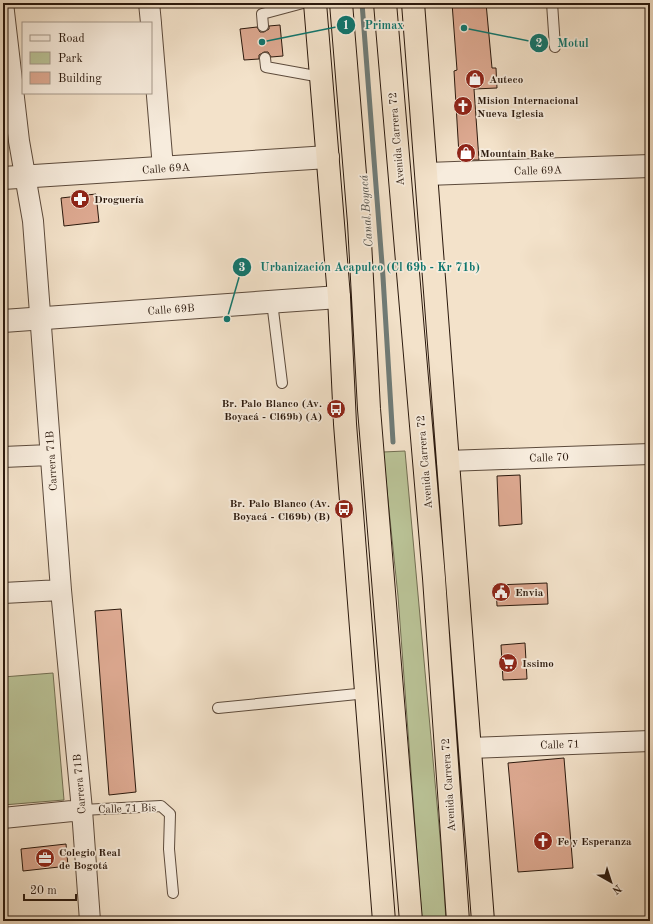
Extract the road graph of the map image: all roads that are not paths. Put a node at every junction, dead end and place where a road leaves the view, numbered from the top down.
1 (3, 3) edge
2 (149, 3) edge
3 (303, 3) edge
4 (315, 3) edge
5 (341, 3) edge
6 (385, 3) edge
7 (413, 3) edge
8 (552, 3) edge
9 (151, 22) edge
10 (263, 26) dead end
11 (152, 34) edge
12 (555, 47) dead end
13 (265, 58) dead end
14 (321, 77) junction
15 (328, 157) junction
16 (650, 166) edge
17 (164, 168) junction
18 (427, 174) junction
19 (26, 177) junction
20 (3, 178) edge
21 (407, 272) junction
22 (339, 298) junction
23 (272, 302) junction
24 (40, 318) junction
25 (3, 321) edge
26 (439, 338) junction
27 (366, 344) junction
28 (282, 383) dead end
29 (650, 454) edge
30 (50, 455) junction
31 (3, 457) edge
32 (447, 461) junction
33 (61, 590) junction
34 (3, 593) edge
35 (367, 693) junction
36 (218, 708) dead end
37 (397, 741) junction
38 (650, 741) edge
39 (470, 748) junction
40 (450, 808) junction
41 (82, 810) junction
42 (3, 818) edge
43 (376, 818) junction
44 (479, 865) junction
45 (173, 893) dead end
46 (90, 921) edge
47 (384, 921) edge
48 (411, 921) edge
49 (458, 921) edge
50 (483, 921) edge

1 - 19 street, Carrera 71B
2 - 9 street
3 - 10 lane
4 - 14 highway
5 - 27 highway
6 - 21 highway, Avenida Carrera 72
7 - 18 highway, Avenida Carrera 72
8 - 12 lane
11 - 17 street
13 - 14 lane
14 - 15 highway
15 - 17 street, Calle 69A
15 - 22 highway
16 - 18 street, Calle 69A
17 - 19 street, Calle 69A
18 - 26 highway, Avenida Carrera 72
19 - 20 street, Calle 69A
19 - 24 street, Carrera 71B
21 - 26 highway
21 - 40 highway, Avenida Carrera 72
22 - 23 street, Calle 69B
22 - 27 highway
22 - 35 highway
23 - 24 street, Calle 69B
23 - 28 lane
24 - 25 street, Calle 69B
24 - 30 street, Carrera 71B
26 - 32 highway, Avenida Carrera 72
27 - 37 highway
29 - 32 street, Calle 70
30 - 31 street
30 - 33 street, Carrera 71B
32 - 39 highway, Avenida Carrera 72
33 - 34 street
33 - 41 street, Carrera 71B
35 - 36 lane
35 - 43 highway
37 - 43 highway
37 - 48 highway
38 - 39 street, Calle 71
39 - 44 highway, Avenida Carrera 72
40 - 44 highway
40 - 49 highway, Avenida Carrera 72
41 - 42 street, Calle 71 Bis
41 - 45 lane, Calle 71 Bis
41 - 46 street, Carrera 71B
43 - 47 highway
44 - 50 highway, Avenida Carrera 72

